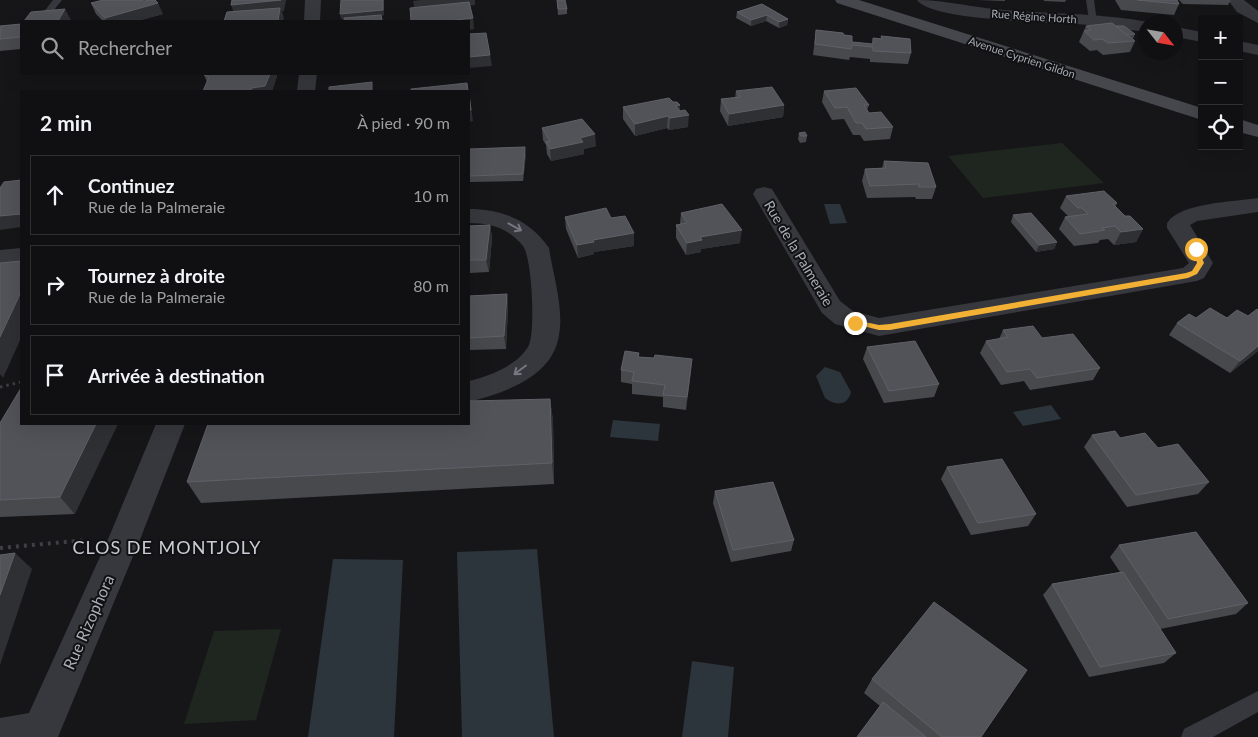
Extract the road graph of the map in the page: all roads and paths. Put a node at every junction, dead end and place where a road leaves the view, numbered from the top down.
1 (58, 0) edge
2 (313, 0) edge
3 (843, 0) edge
4 (925, 0) edge
5 (1090, 0) edge
6 (1236, 0) edge
7 (47, 13) edge
8 (1258, 18) edge
9 (312, 20) edge
10 (1094, 20) junction
11 (1138, 26) edge
12 (1183, 33) edge
13 (1198, 36) edge
14 (1243, 47) edge
15 (1258, 50) edge
16 (308, 75) edge
17 (306, 90) edge
18 (1198, 113) edge
19 (1243, 127) edge
20 (1258, 131) edge
21 (764, 194) dead end
22 (1258, 205) edge
23 (470, 216) edge
24 (20, 256) edge
25 (0, 258) edge
26 (20, 382) edge
27 (0, 388) edge
28 (470, 391) edge
29 (170, 425) edge
30 (126, 537) junction
31 (0, 548) edge
32 (1258, 700) edge
33 (39, 734) edge
34 (1, 737) edge
35 (1192, 737) edge

1 - 7 lane
2 - 9 street
3 - 18 street, Avenue Cyprien Gildon
4 - 10 street, Rue Régine Horth
5 - 10 lane
6 - 8 street
10 - 11 street, Rue Régine Horth
12 - 13 street
14 - 15 street
16 - 17 street
19 - 20 street
21 - 22 street, Rue de la Palmeraie
23 -> 28 street
24 - 25 street
26 - 27 path
29 - 30 street, Rue Rizophora
30 - 31 path
30 - 33 street, Rue Rizophora
32 - 35 lane
33 - 34 street

